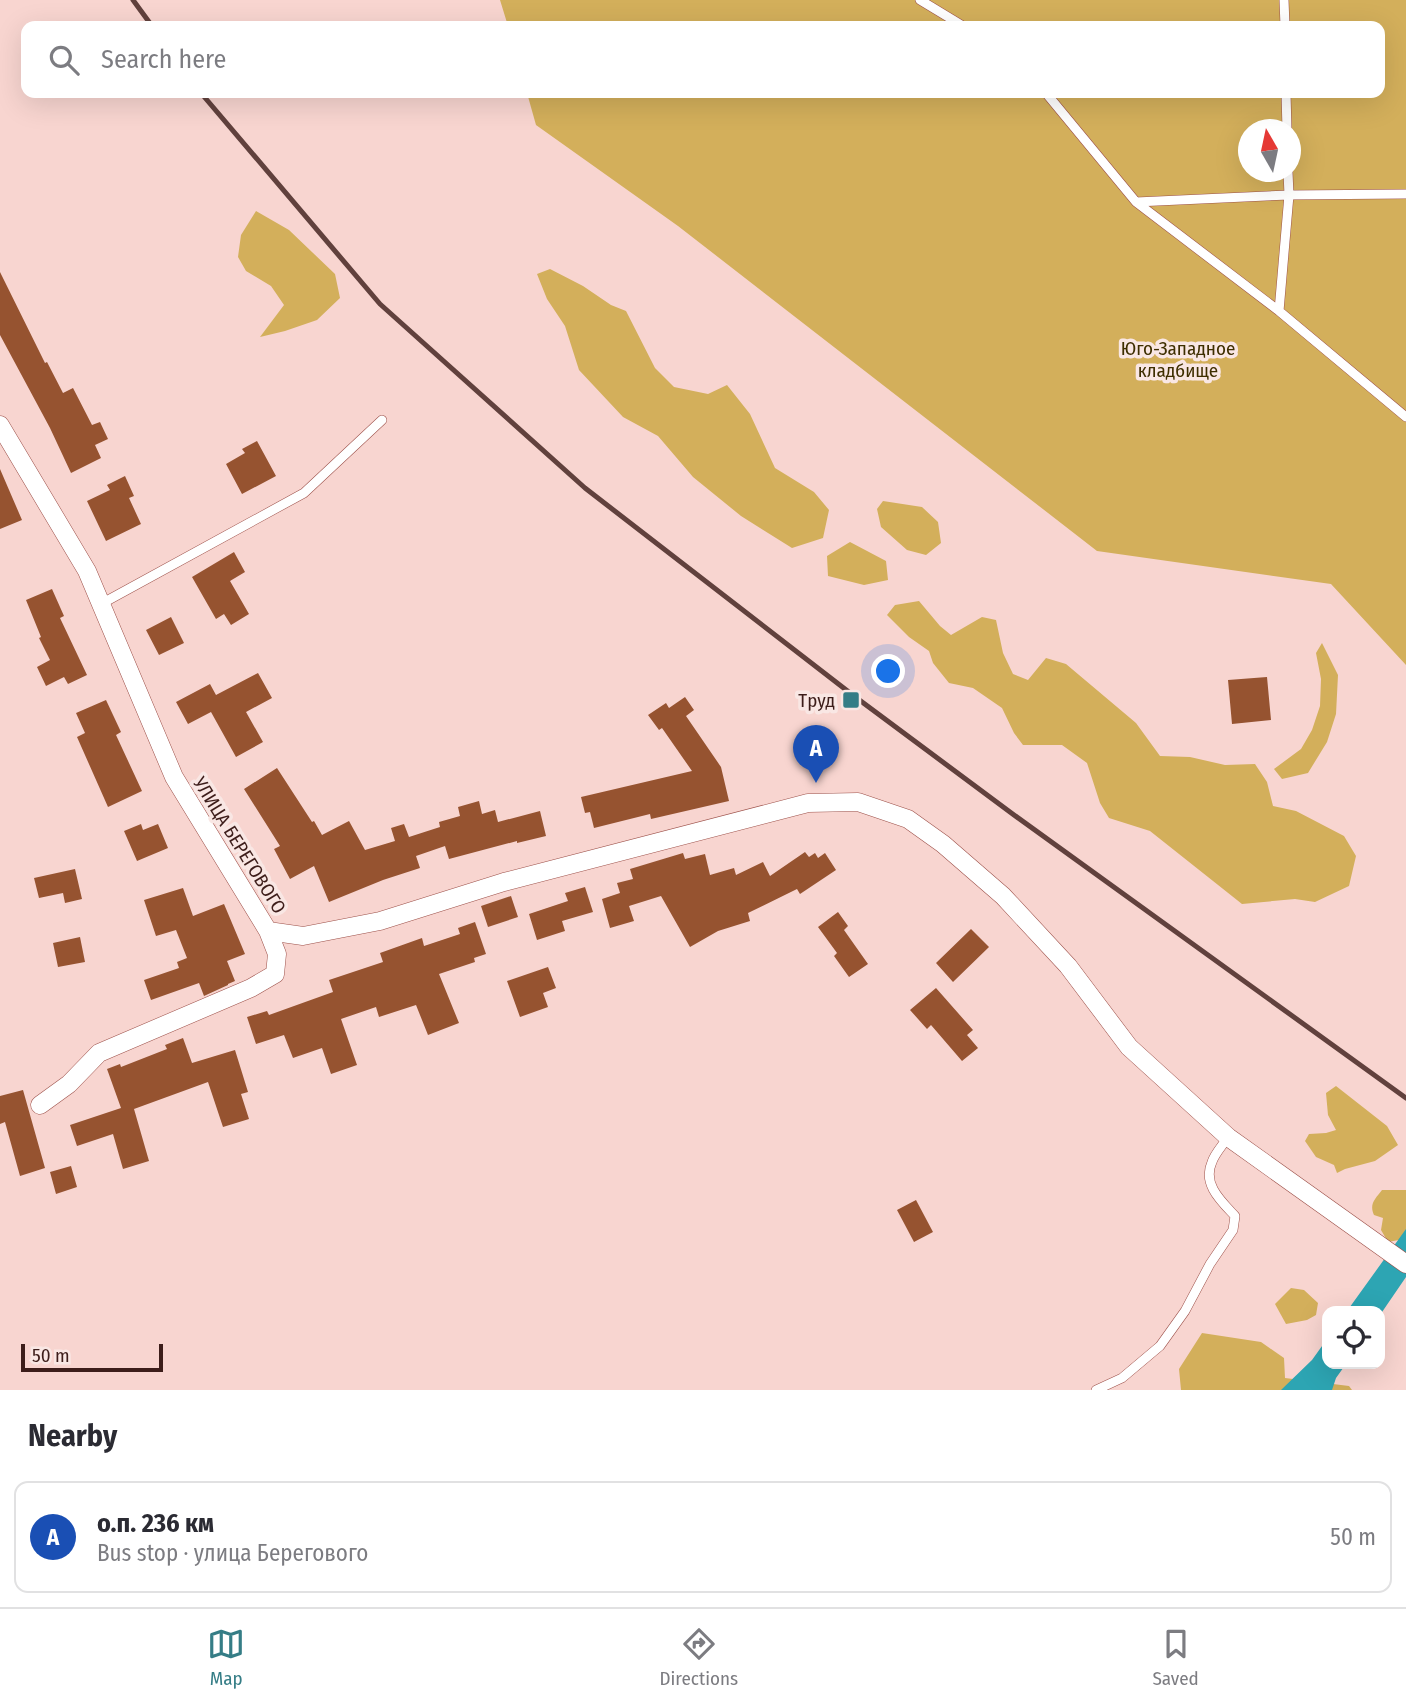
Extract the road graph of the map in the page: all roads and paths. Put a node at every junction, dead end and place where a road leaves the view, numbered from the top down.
1 (920, 0) edge
2 (1284, 0) edge
3 (955, 21) edge
4 (1285, 21) edge
5 (1050, 98) edge
6 (1286, 98) edge
7 (1287, 119) edge
8 (1288, 182) edge
9 (1406, 194) edge
10 (1289, 195) junction
11 (1136, 202) junction
12 (1279, 311) junction
13 (1406, 417) edge
14 (382, 420) dead end
15 (0, 425) edge
16 (101, 604) junction
17 (268, 931) junction
18 (40, 1105) dead end
19 (1228, 1138) junction
20 (1406, 1264) edge
21 (1096, 1390) edge

1 - 3 lane
2 - 4 lane
5 - 11 lane
6 - 7 lane
8 - 10 lane
9 - 10 lane
10 - 11 lane
10 - 12 lane
11 - 12 lane
12 - 13 lane
14 - 16 lane
15 - 16 street, УЛИЦА БЕРЕГОВОГО
16 - 17 street, УЛИЦА БЕРЕГОВОГО
17 - 18 street
17 - 19 street, УЛИЦА БЕРЕГОВОГО
19 - 20 street, УЛИЦА БЕРЕГОВОГО
19 - 21 lane

